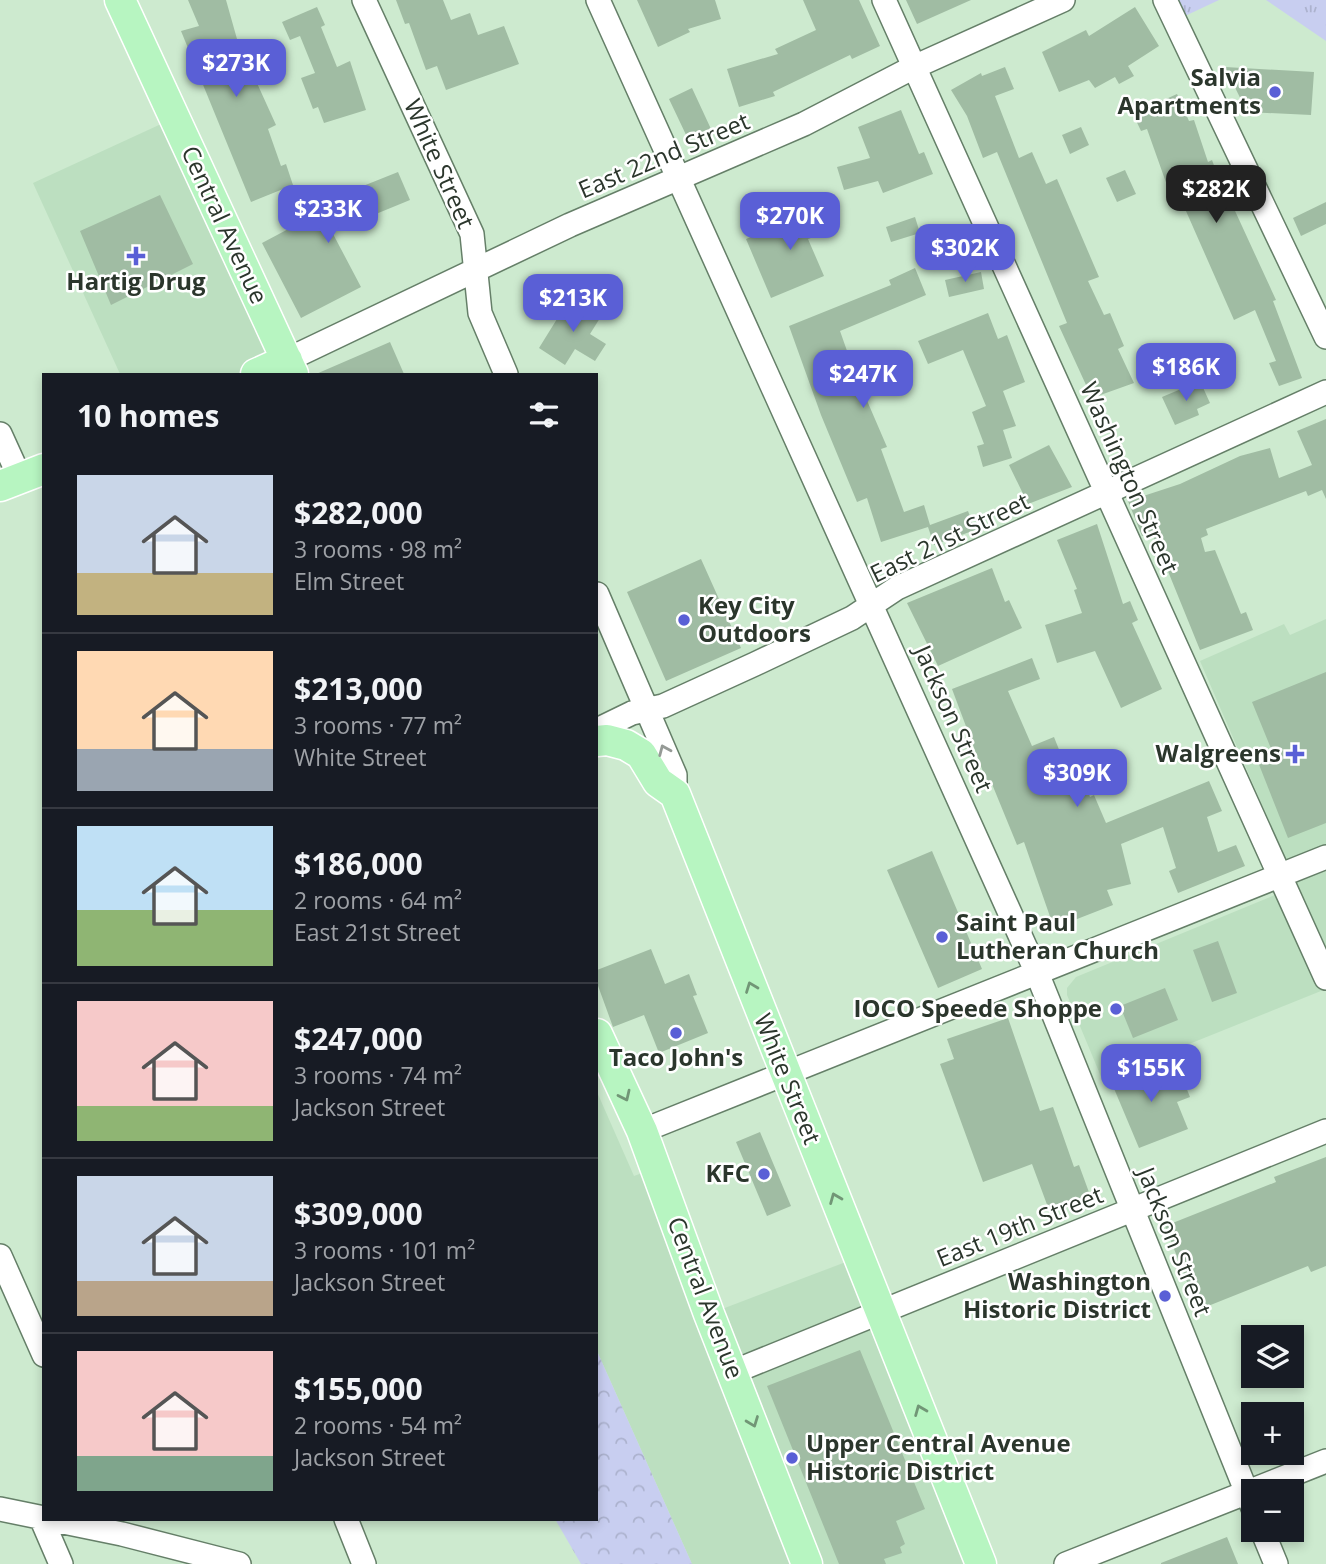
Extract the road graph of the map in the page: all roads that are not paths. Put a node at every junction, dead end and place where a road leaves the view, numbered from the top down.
1 (120, 0) edge
2 (364, 0) edge
3 (598, 0) edge
4 (884, 0) edge
5 (1063, 0) edge
6 (1165, 0) edge
7 (914, 67) junction
8 (680, 178) junction
9 (477, 270) junction
10 (1326, 337) edge
11 (290, 368) edge
12 (262, 373) edge
13 (506, 373) edge
14 (1326, 392) edge
15 (0, 433) edge
16 (21, 478) edge
17 (1106, 492) junction
18 (598, 596) edge
19 (873, 604) junction
20 (646, 708) junction
21 (598, 730) edge
22 (598, 741) edge
23 (675, 794) junction
24 (1326, 857) edge
25 (1279, 876) junction
26 (1037, 973) junction
27 (1326, 978) edge
28 (598, 1036) edge
29 (784, 1074) junction
30 (642, 1131) junction
31 (1326, 1131) edge
32 (1133, 1209) junction
33 (0, 1256) edge
34 (881, 1312) junction
35 (42, 1350) edge
36 (733, 1372) junction
37 (1326, 1461) edge
38 (1241, 1479) edge
39 (1292, 1479) edge
40 (1241, 1504) edge
41 (0, 1509) edge
42 (42, 1520) edge
43 (42, 1521) edge
44 (55, 1521) edge
45 (347, 1521) edge
46 (119, 1526) edge
47 (1267, 1542) edge
48 (61, 1564) edge
49 (239, 1564) edge
50 (364, 1564) edge
51 (807, 1564) edge
52 (981, 1564) edge
53 (1066, 1564) edge
54 (1276, 1564) edge

1 - 11 main road, Central Avenue
2 - 9 street, White Street
3 - 8 street, Jackson Street
4 - 7 street, Washington Street
5 - 7 street, East 22nd Street
6 - 10 street
7 - 8 street, East 22nd Street
7 - 17 street, Washington Street
8 - 9 street, East 22nd Street
8 - 19 street, Jackson Street
9 - 11 street, East 22nd Street
9 - 13 street, White Street
11 - 12 main road
14 - 17 street, East 21st Street
15 - 16 street
17 - 19 street, East 21st Street
17 - 25 street, Washington Street
18 - 20 street, White Street
19 - 20 street, East 21st Street
19 - 26 street, Jackson Street
20 - 21 street, East 21st Street
23 -> 20 street, White Street
22 - 23 main road
29 -> 23 main road, White Street
24 - 25 street
25 - 26 street
25 - 27 street, Washington Street
26 - 29 street
26 - 32 street, Jackson Street
28 -> 30 main road, Central Avenue
29 - 30 street
34 -> 29 main road, White Street
30 - 36 main road, Central Avenue
31 - 32 street, East 19th Street
32 - 34 street, East 19th Street
32 - 38 street, Jackson Street
33 - 35 street
34 - 36 street, East 19th Street
52 -> 34 main road, White Street
36 -> 51 main road, Central Avenue
37 - 39 street
40 - 53 street
41 - 42 street
43 - 48 street
44 - 46 street
45 - 50 street
46 - 49 street
47 - 54 street

